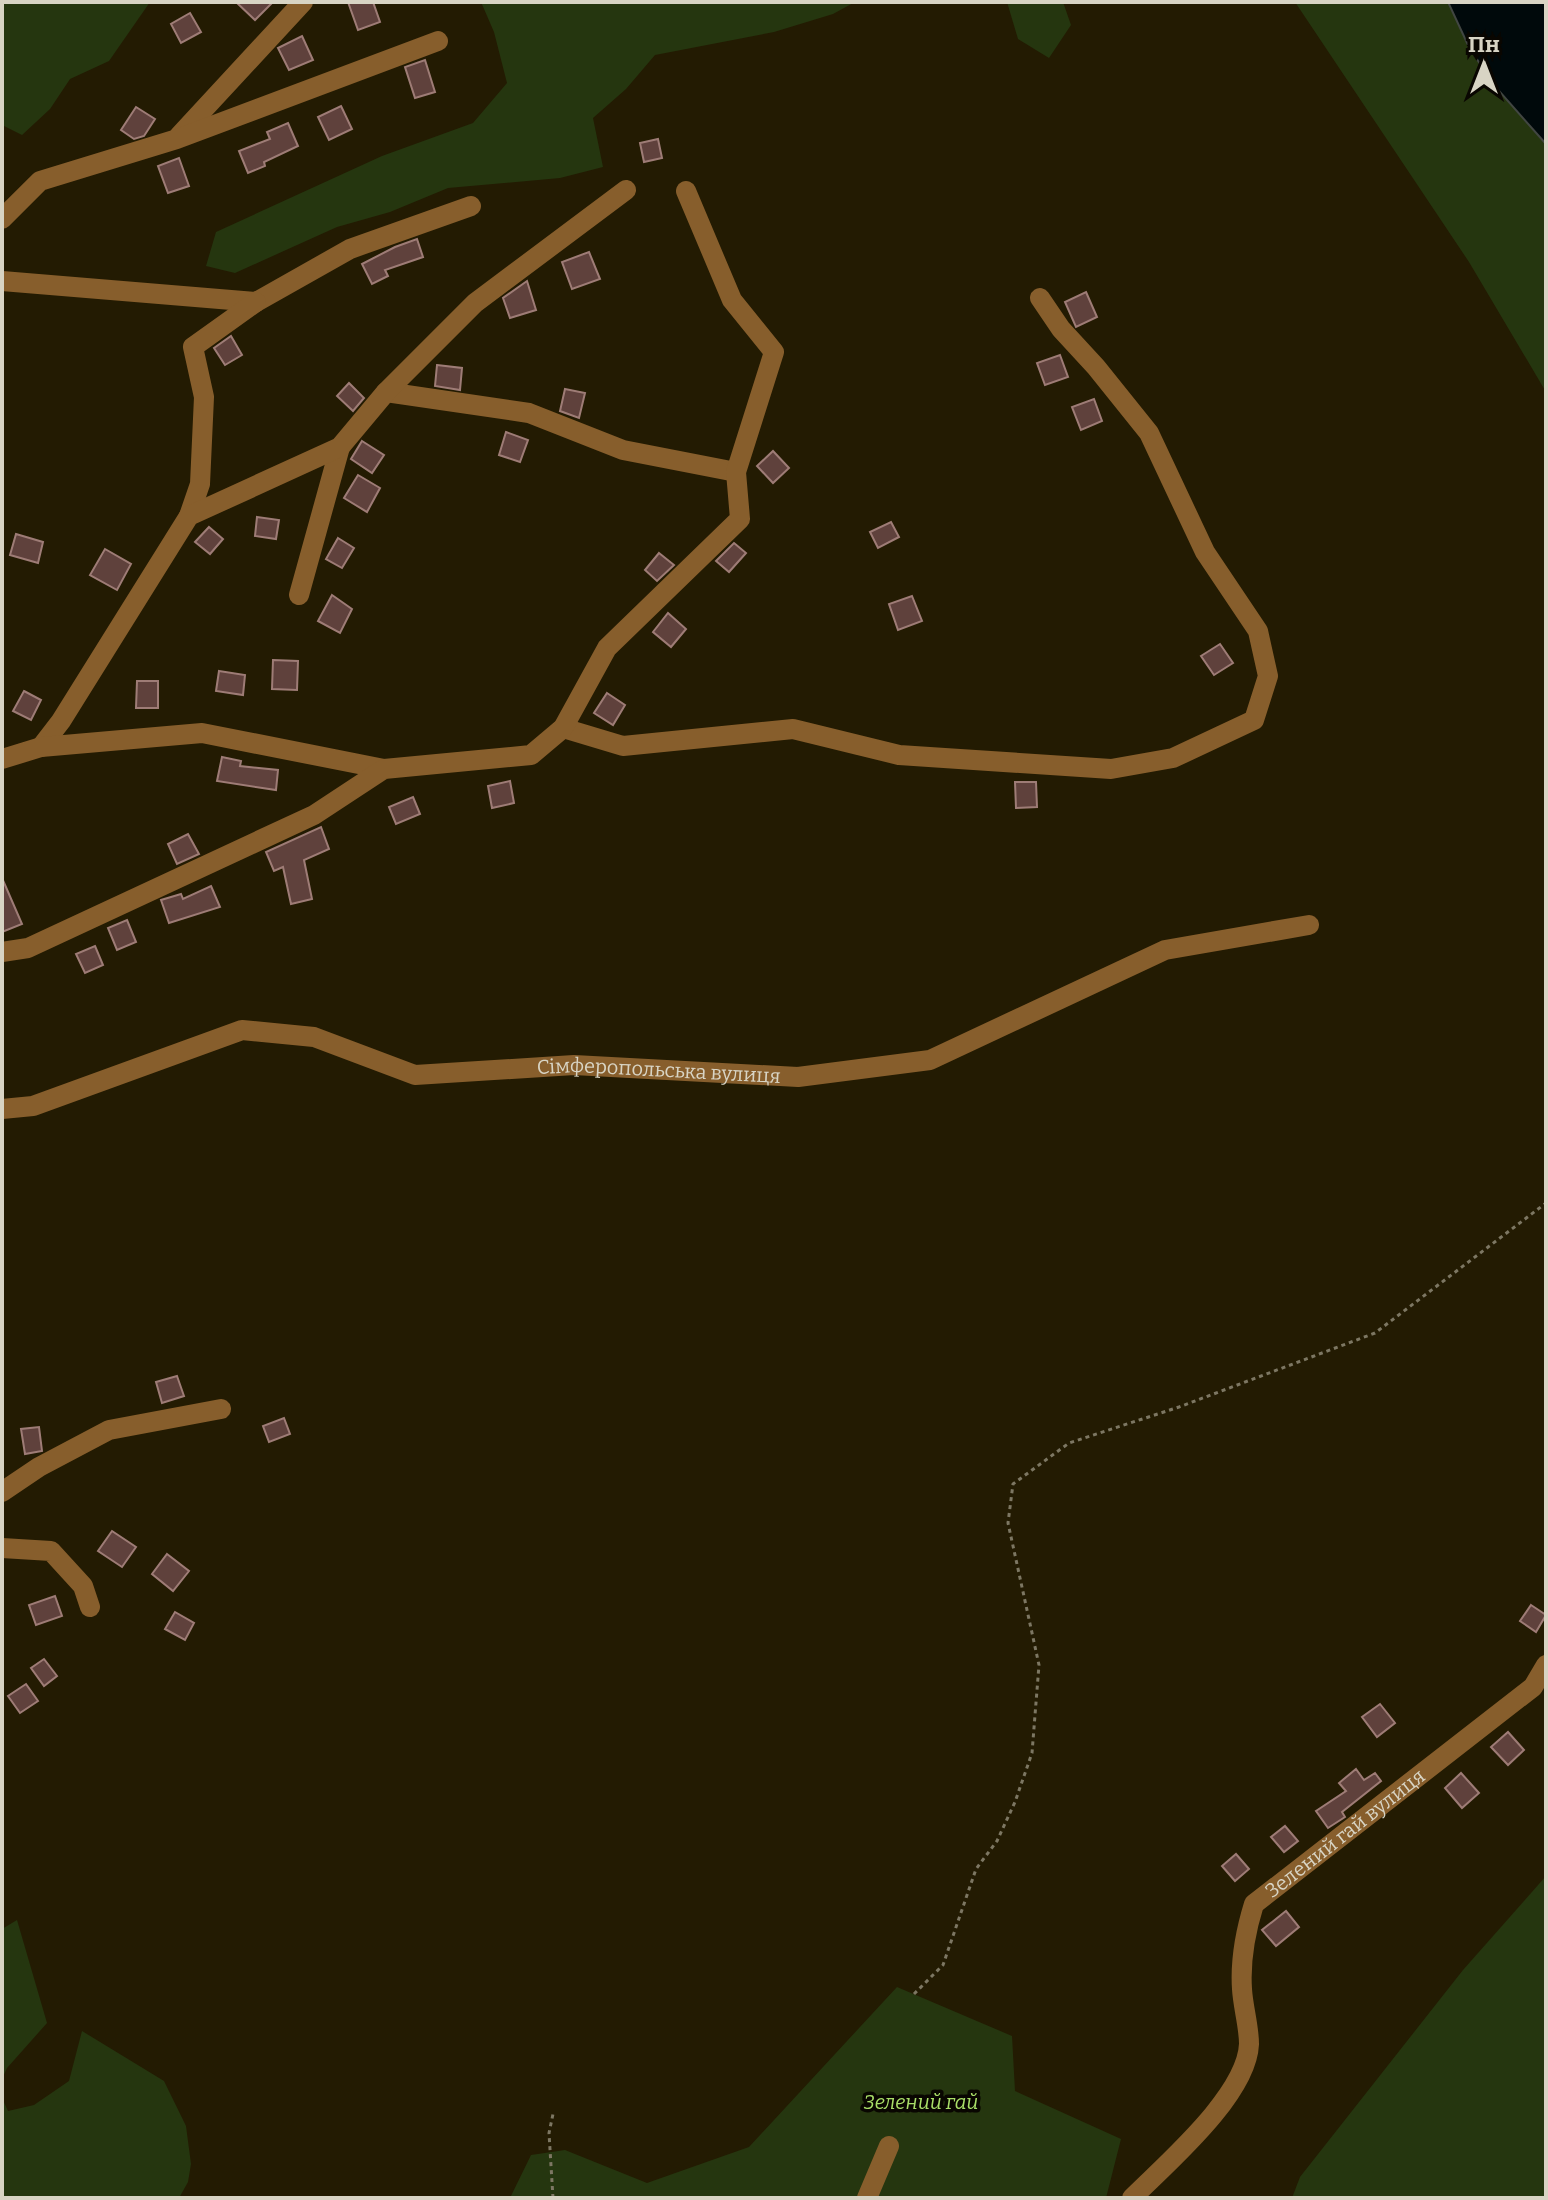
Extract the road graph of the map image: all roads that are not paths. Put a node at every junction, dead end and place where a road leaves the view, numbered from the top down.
1 (303, 2) edge
2 (438, 41) dead end
3 (177, 139) junction
4 (626, 190) dead end
5 (686, 191) dead end
6 (471, 206) dead end
7 (2, 219) edge
8 (2, 281) edge
9 (1040, 298) dead end
10 (256, 302) junction
11 (386, 392) junction
12 (340, 447) junction
13 (736, 472) junction
14 (189, 516) junction
15 (299, 595) dead end
16 (563, 728) junction
17 (41, 747) junction
18 (2, 759) edge
19 (384, 769) junction
20 (1309, 925) dead end
21 (2, 952) edge
22 (2, 1109) edge
23 (221, 1409) dead end
24 (2, 1492) edge
25 (2, 1548) edge
26 (90, 1607) dead end
27 (1546, 1665) edge
28 (889, 2146) dead end
29 (867, 2198) edge
30 (1132, 2198) edge

1 - 3 street
2 - 3 street
3 - 7 street
4 - 11 street
5 - 13 street
6 - 10 street
8 - 10 street
9 - 16 street
10 - 14 street
11 - 12 street
11 - 13 street
12 - 14 street
12 - 15 street
13 - 16 street
14 - 17 street
16 - 19 street
17 - 18 street
17 - 19 street
19 - 21 street
20 - 22 street, Сімферопольська вулиця
23 - 24 street
25 - 26 street
27 - 30 street, Зелений гай вулиця
28 - 29 street

